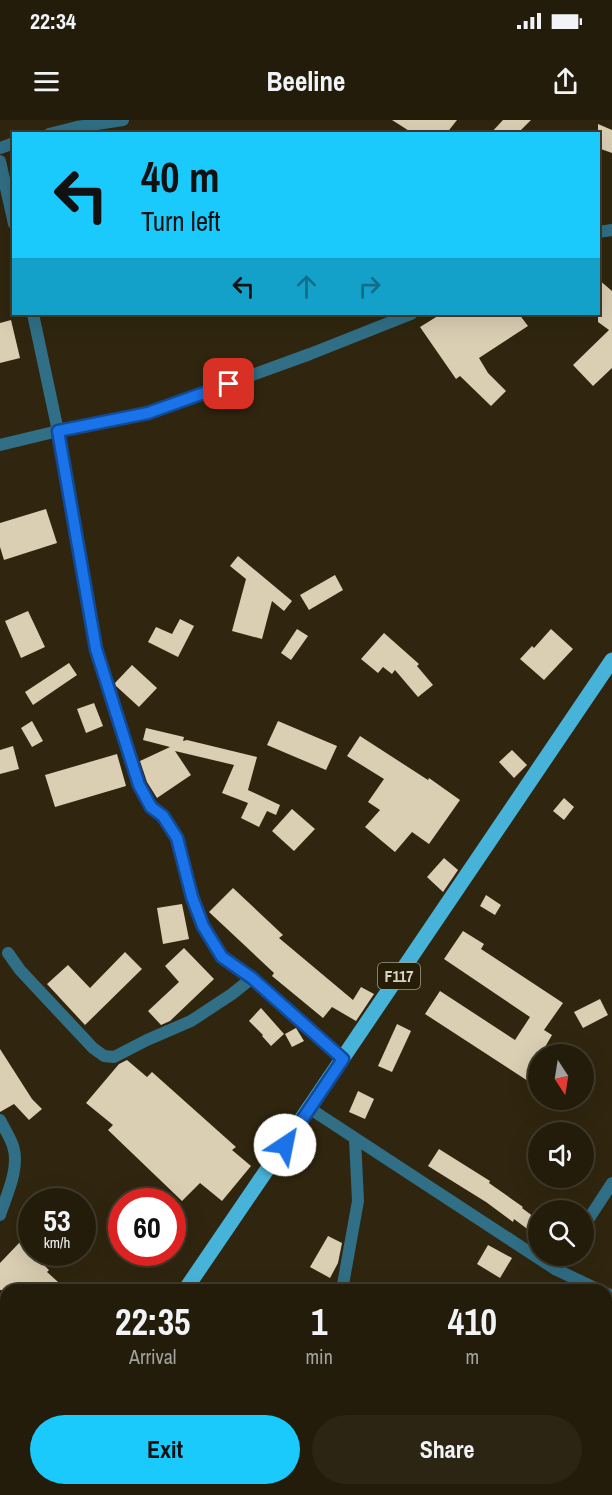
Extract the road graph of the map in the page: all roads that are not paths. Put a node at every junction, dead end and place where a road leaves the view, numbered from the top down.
1 (123, 120) edge
2 (56, 132) edge
3 (0, 161) edge
4 (12, 215) edge
5 (33, 315) edge
6 (408, 315) edge
7 (58, 431) junction
8 (0, 445) edge
9 (612, 660) edge
10 (8, 953) dead end
11 (252, 978) junction
12 (343, 1059) junction
13 (309, 1108) junction
14 (0, 1120) edge
15 (355, 1139) junction
16 (612, 1183) edge
17 (594, 1211) edge
18 (0, 1215) edge
19 (557, 1266) edge
20 (555, 1269) junction
21 (188, 1284) edge
22 (343, 1284) edge
23 (586, 1284) edge

1 - 2 street
3 - 4 street
5 - 7 street
6 - 7 street
7 - 8 street
7 - 11 street
9 - 12 main road, F117
10 - 11 street
11 - 12 street
12 - 13 main road, F117
13 - 15 street
13 - 21 main road, F117
14 - 18 street
15 - 20 street
15 - 22 street
16 - 17 street
19 - 20 street
20 - 23 street

